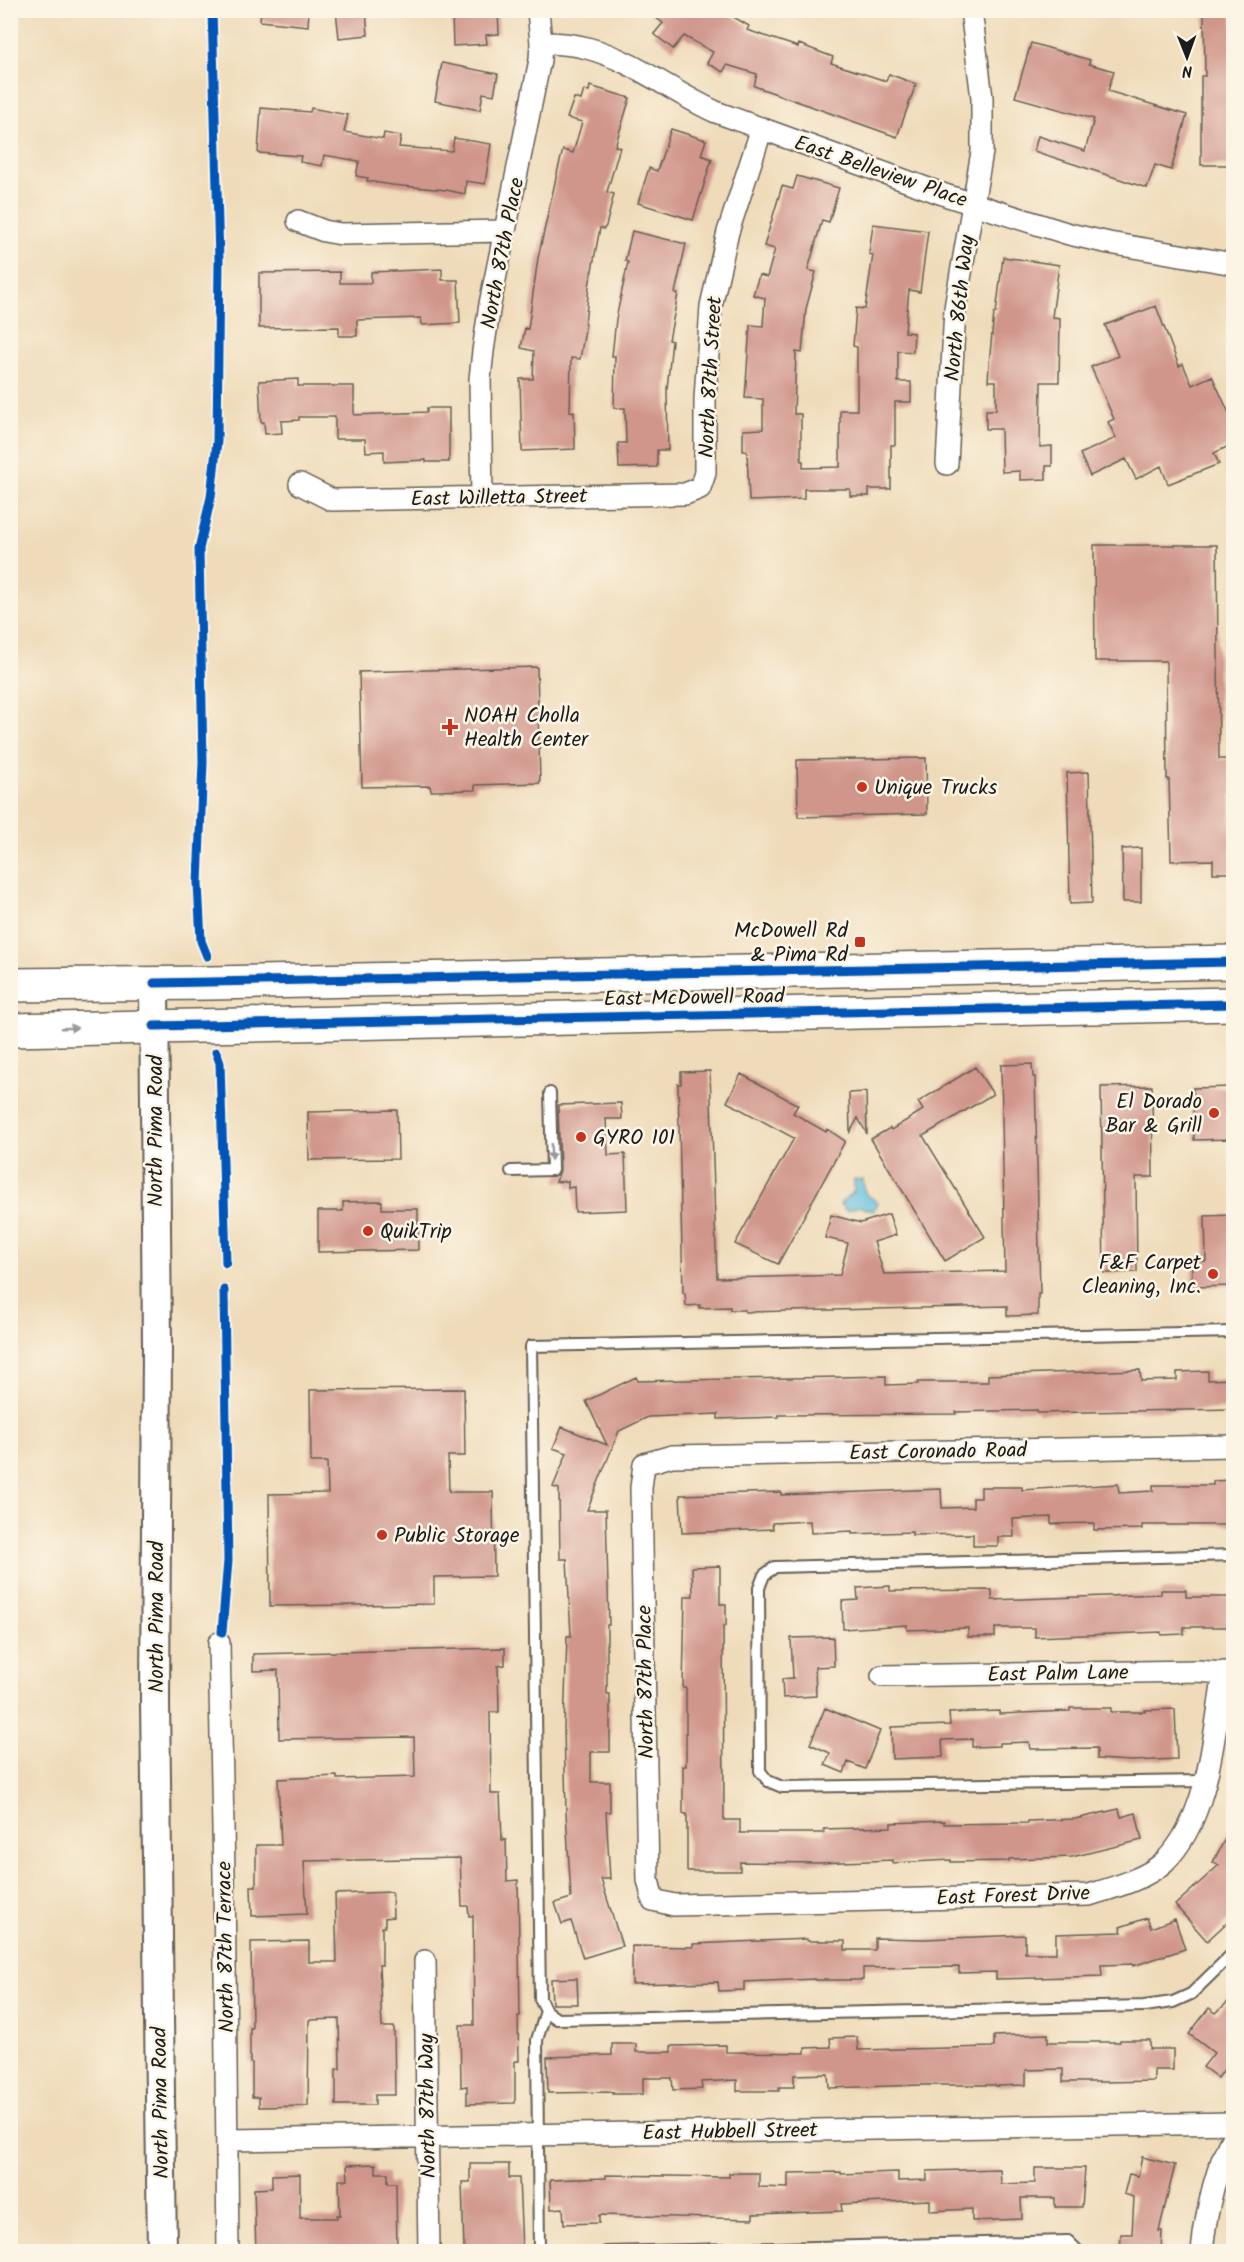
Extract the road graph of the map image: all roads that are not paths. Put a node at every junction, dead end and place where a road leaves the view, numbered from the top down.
1 (538, 10) edge
2 (971, 10) edge
3 (541, 43) junction
4 (762, 128) junction
5 (972, 203) junction
6 (298, 221) dead end
7 (505, 231) junction
8 (1233, 264) edge
9 (947, 464) dead end
10 (300, 484) dead end
11 (700, 488) joint
12 (482, 497) junction
13 (1233, 962) edge
14 (1057, 965) junction
15 (657, 974) junction
16 (154, 983) junction
17 (10, 985) edge
18 (1233, 1004) edge
19 (1059, 1007) junction
20 (657, 1015) junction
21 (154, 1026) junction
22 (10, 1030) edge
23 (550, 1093) dead end
24 (510, 1171) dead end
25 (1233, 1332) edge
26 (1233, 1446) edge
27 (644, 1464) joint
28 (1233, 1555) edge
29 (219, 1643) dead end
30 (1229, 1673) edge
31 (882, 1676) dead end
32 (1204, 1781) junction
33 (653, 1900) joint
34 (1233, 1952) edge
35 (425, 1961) dead end
36 (546, 2011) junction
37 (1233, 2123) edge
38 (537, 2134) junction
39 (1233, 2134) edge
40 (428, 2137) junction
41 (227, 2140) junction
42 (162, 2252) edge
43 (228, 2252) edge
44 (429, 2252) edge
45 (539, 2252) edge
46 (606, 2252) edge
47 (1079, 2252) edge
48 (1202, 2252) edge

1 - 3 street, North 87th Place
2 - 5 street, North 86th Way
3 - 4 street, East Belleview Place
3 - 7 street, North 87th Place
4 - 5 street, East Belleview Place
4 - 11 street, North 87th Street
5 - 8 street, East Belleview Place
5 - 9 street, North 86th Way
6 - 7 street
7 - 12 street, North 87th Place
10 - 12 street, East Willetta Street
11 - 12 street, East Willetta Street
13 - 14 main road, East McDowell Road
14 - 15 main road, East McDowell Road
14 - 19 main road
15 - 16 main road, East McDowell Road
15 - 20 main road
16 - 17 main road, East McDowell Road
16 - 21 main road, North Pima Road
18 - 19 main road, East McDowell Road
19 - 20 main road, East McDowell Road
20 - 21 main road, East McDowell Road
22 -> 21 main road, East McDowell Road
21 - 42 main road, North Pima Road
23 -> 24 lane
25 - 36 lane
26 - 27 street, East Coronado Road
27 - 33 street, North 87th Place
28 - 32 lane
29 - 41 street, North 87th Terrace
30 - 31 street, East Palm Lane
30 - 32 street, East Forest Drive
32 - 33 street, East Forest Drive
34 - 36 lane
35 - 40 street, North 87th Way
36 - 38 lane
37 - 38 street, East Hubbell Street
38 - 40 street, East Hubbell Street
38 - 45 lane
39 - 48 street
40 - 41 street, East Hubbell Street
40 - 44 street, North 87th Way
41 - 43 street, North 87th Terrace
46 - 47 lane

